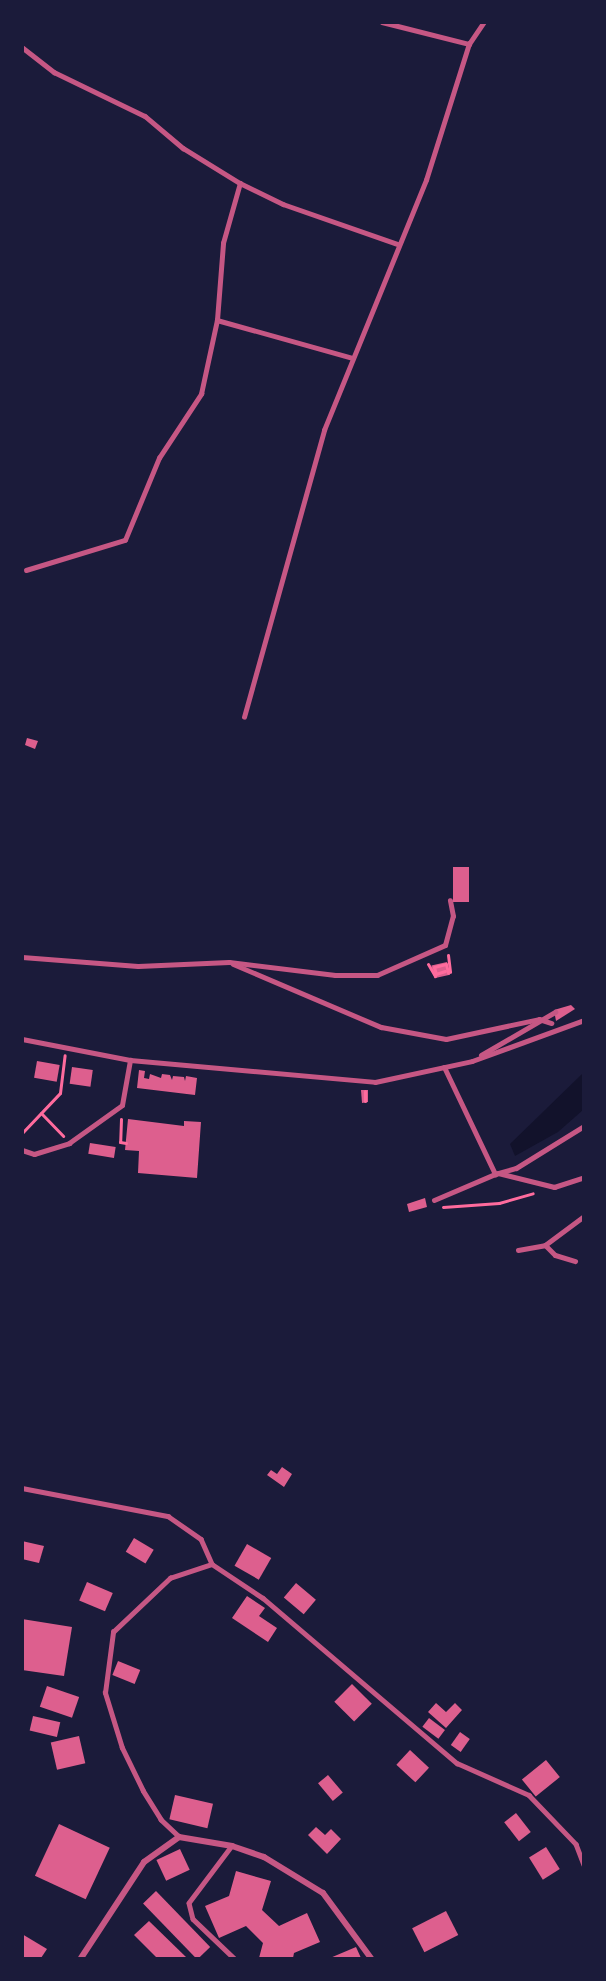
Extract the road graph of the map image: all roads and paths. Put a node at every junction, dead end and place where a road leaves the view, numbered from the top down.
1 (382, 22) edge
2 (484, 22) edge
3 (469, 44) junction
4 (22, 47) edge
5 (240, 183) junction
6 (398, 244) junction
7 (217, 320) junction
8 (353, 358) junction
9 (26, 570) dead end
10 (244, 717) dead end
11 (450, 900) dead end
12 (445, 945) junction
13 (425, 954) junction
14 (22, 957) edge
15 (229, 962) junction
16 (448, 972) dead end
17 (435, 976) dead end
18 (555, 1012) dead end
19 (539, 1019) junction
20 (584, 1020) edge
21 (551, 1023) dead end
22 (22, 1039) edge
23 (66, 1047) junction
24 (130, 1060) junction
25 (472, 1061) junction
26 (444, 1067) junction
27 (364, 1090) dead end
28 (365, 1101) dead end
29 (122, 1105) junction
30 (41, 1113) junction
31 (584, 1125) edge
32 (22, 1133) edge
33 (69, 1143) junction
34 (126, 1143) dead end
35 (22, 1150) edge
36 (497, 1174) junction
37 (584, 1177) edge
38 (554, 1187) junction
39 (434, 1200) joint
40 (584, 1216) edge
41 (545, 1245) junction
42 (518, 1251) dead end
43 (575, 1261) dead end
44 (22, 1488) edge
45 (212, 1564) junction
46 (179, 1837) junction
47 (232, 1846) junction
48 (584, 1865) edge
49 (81, 1959) edge
50 (234, 1959) edge
51 (371, 1959) edge

1 - 3 lane
2 - 3 lane
3 - 6 lane
4 - 5 lane
5 - 6 lane
5 - 7 lane
6 - 8 lane
7 - 8 lane
7 - 9 lane
8 - 10 lane
11 - 12 street
12 - 13 street
12 - 16 path
13 - 15 street
13 - 17 path
14 - 15 street
15 - 19 street
18 - 19 street
19 - 21 street
19 - 25 street
20 - 25 street
22 - 23 street
23 - 24 street
23 - 30 path
24 - 26 street
24 - 29 street
25 - 26 street
26 - 36 street
27 - 28 path
29 - 33 street
29 - 34 path
30 - 32 path
30 - 33 path
31 - 36 street
33 - 35 street
36 - 38 street
36 - 39 street
37 - 38 street
38 - 39 path
40 - 41 street
41 - 42 street
41 - 43 street
44 - 45 lane
45 - 46 lane
45 - 48 lane
46 - 47 street
46 - 49 street
47 - 50 lane
47 - 51 street

